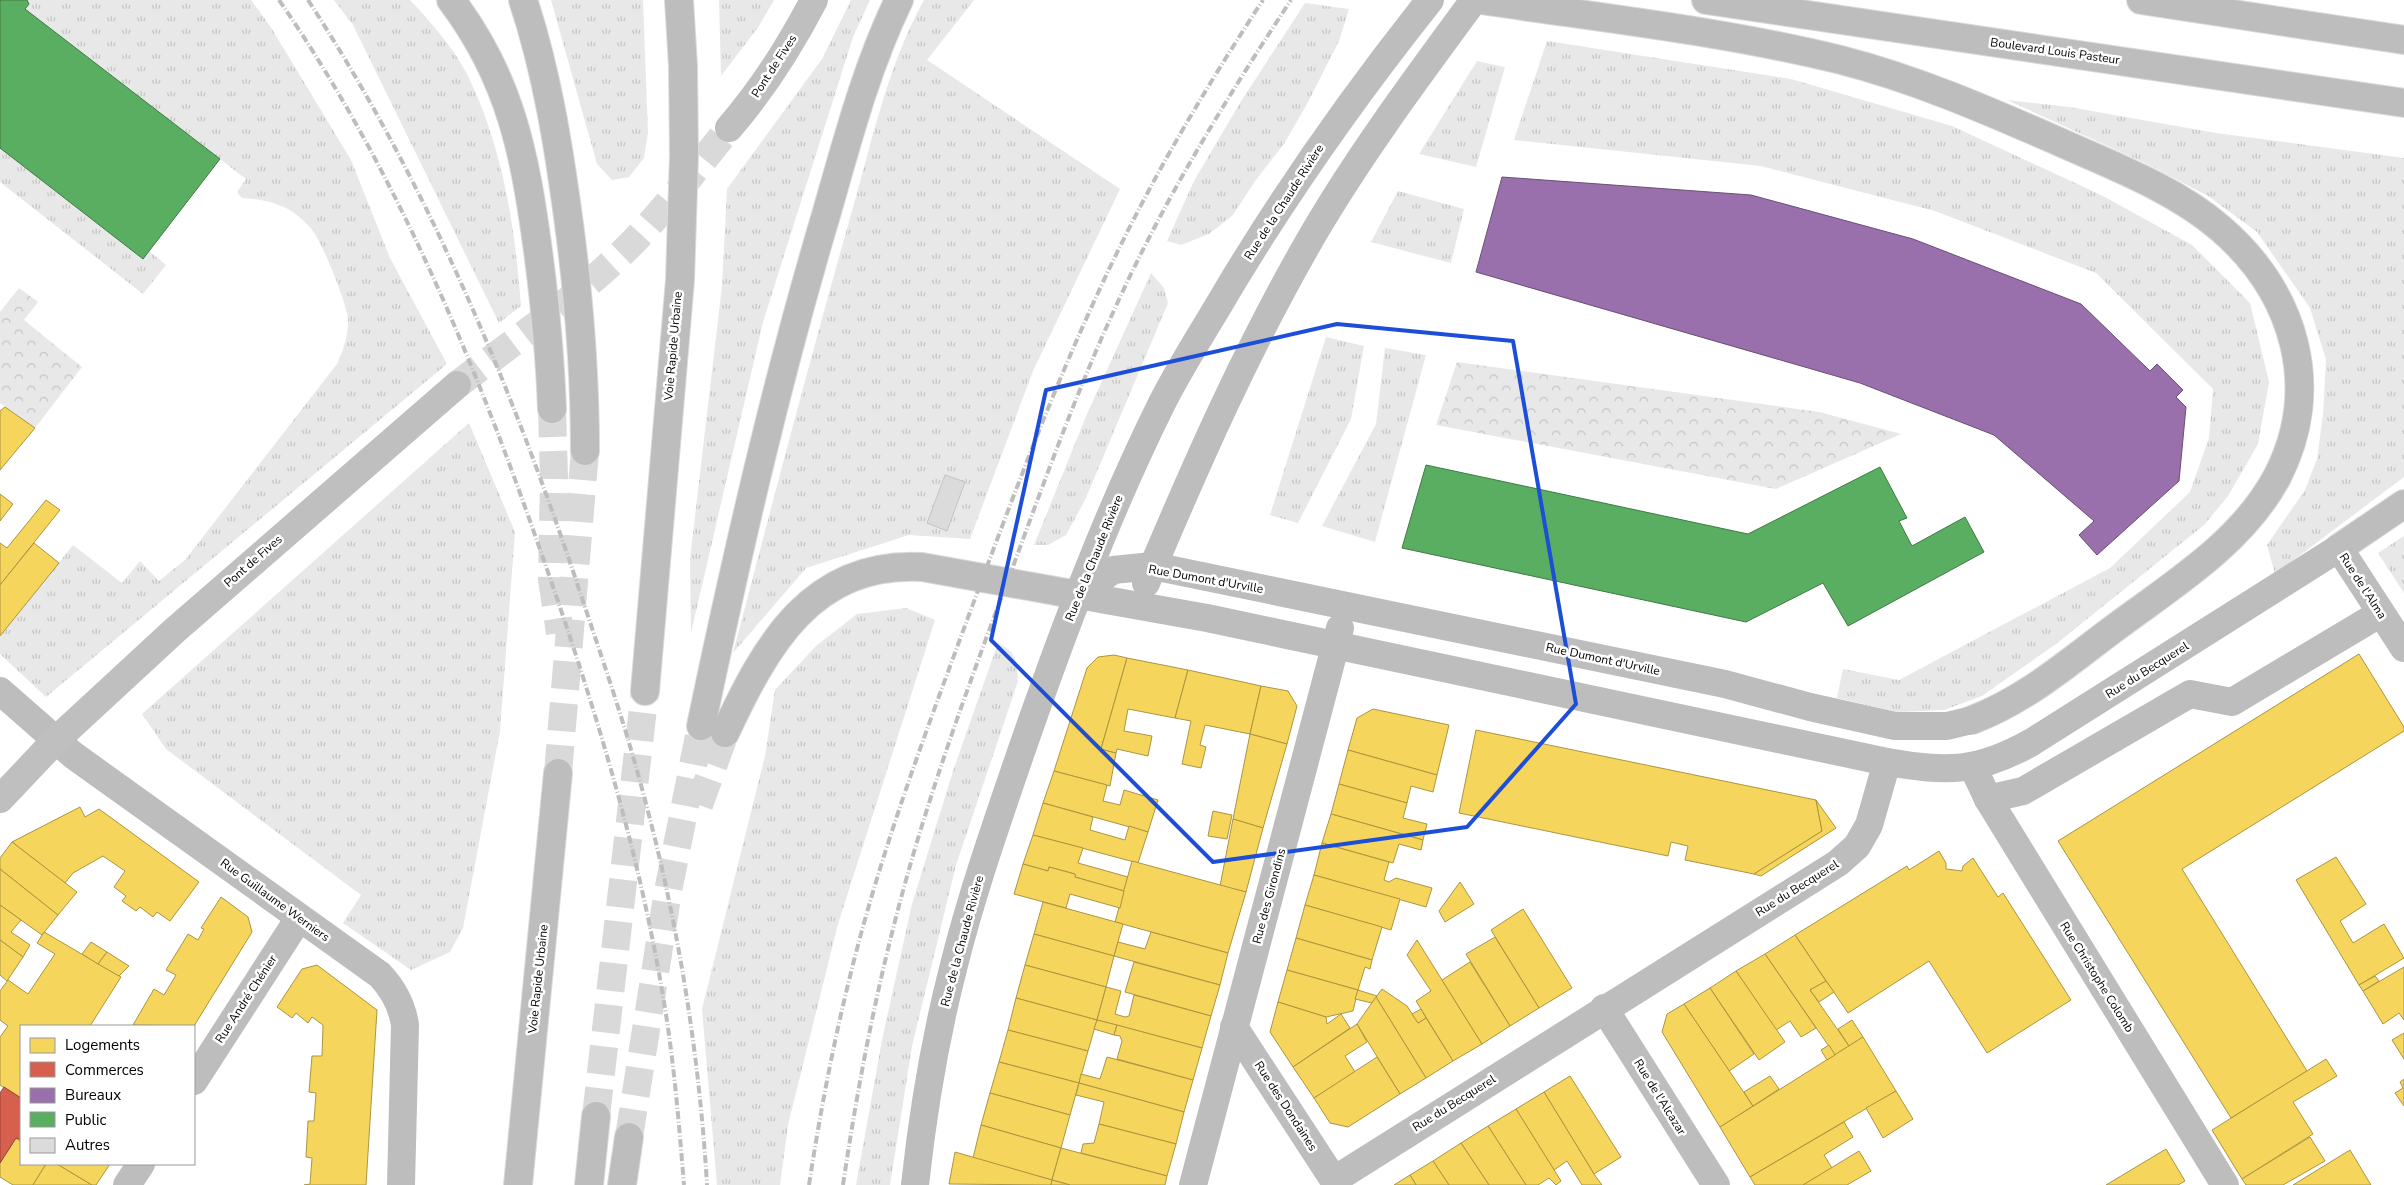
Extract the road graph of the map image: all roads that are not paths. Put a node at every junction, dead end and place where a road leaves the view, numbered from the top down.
1 (451, 0) edge
2 (523, 0) edge
3 (679, 0) edge
4 (814, 0) edge
5 (899, 0) edge
6 (1430, 0) edge
7 (1474, 0) edge
8 (1482, 0) edge
9 (1706, 0) edge
10 (2141, 0) edge
11 (2404, 40) edge
12 (2404, 103) edge
13 (729, 128) tunnel mouth
14 (457, 385) tunnel mouth
15 (552, 409) tunnel mouth
16 (585, 451) tunnel mouth
17 (2404, 504) edge
18 (2339, 548) junction
19 (1153, 566) junction
20 (1078, 595) junction
21 (1137, 605) junction
22 (1346, 606) junction
23 (2381, 613) junction
24 (1336, 645) junction
25 (2404, 648) edge
26 (0, 690) edge
27 (645, 692) tunnel mouth
28 (55, 741) junction
29 (1887, 762) junction
30 (1973, 767) junction
31 (558, 773) tunnel mouth
32 (0, 799) edge
33 (1988, 799) junction
34 (299, 918) junction
35 (1604, 1008) junction
36 (1234, 1027) junction
37 (195, 1079) edge
38 (596, 1116) tunnel mouth
39 (629, 1137) tunnel mouth
40 (140, 1165) edge
41 (1332, 1183) edge
42 (127, 1185) edge
43 (401, 1185) edge
44 (518, 1185) edge
45 (589, 1185) edge
46 (622, 1185) edge
47 (915, 1185) edge
48 (1193, 1185) edge
49 (1716, 1185) edge
50 (2225, 1185) edge

1 - 15 main road
2 - 16 main road
3 - 27 main road, Voie Rapide Urbaine
4 - 13 main road, Pont de Fives
5 - 20 main road
6 - 20 main road, Rue de la Chaude Rivière
7 - 19 main road
8 - 22 main road, Rue Dumont d'Urville
9 - 12 main road, Boulevard Louis Pasteur
10 - 11 main road
14 - 28 main road, Pont de Fives
17 - 18 main road, Rue du Becquerel
18 - 23 main road, Rue de l'Alma
18 - 30 main road, Rue du Becquerel
19 - 20 main road, Rue Dumont d'Urville
19 - 21 main road
19 - 22 main road, Rue Dumont d'Urville
20 - 21 main road
20 - 47 main road, Rue de la Chaude Rivière
21 - 24 main road
22 - 24 main road, Rue des Girondins
23 - 25 main road, Rue de l'Alma
23 - 33 main road
24 - 29 main road
24 - 36 main road, Rue des Girondins
26 - 28 main road, Rue Guillaume Werniers
28 - 32 main road, Pont de Fives
28 - 34 main road, Rue Guillaume Werniers
29 - 30 main road, Rue du Becquerel
29 - 35 main road, Rue du Becquerel
30 - 33 main road, Rue Christophe Colomb
31 - 44 main road, Voie Rapide Urbaine
33 - 50 main road, Rue Christophe Colomb
34 - 37 main road, Rue André Chénier
34 - 43 main road, Rue Guillaume Werniers
35 - 41 main road, Rue du Becquerel
35 - 49 main road, Rue de l'Alcazar
36 - 41 main road, Rue des Dondaines
36 - 48 main road, Rue des Girondins
38 - 45 main road
39 - 46 main road
40 - 42 main road

